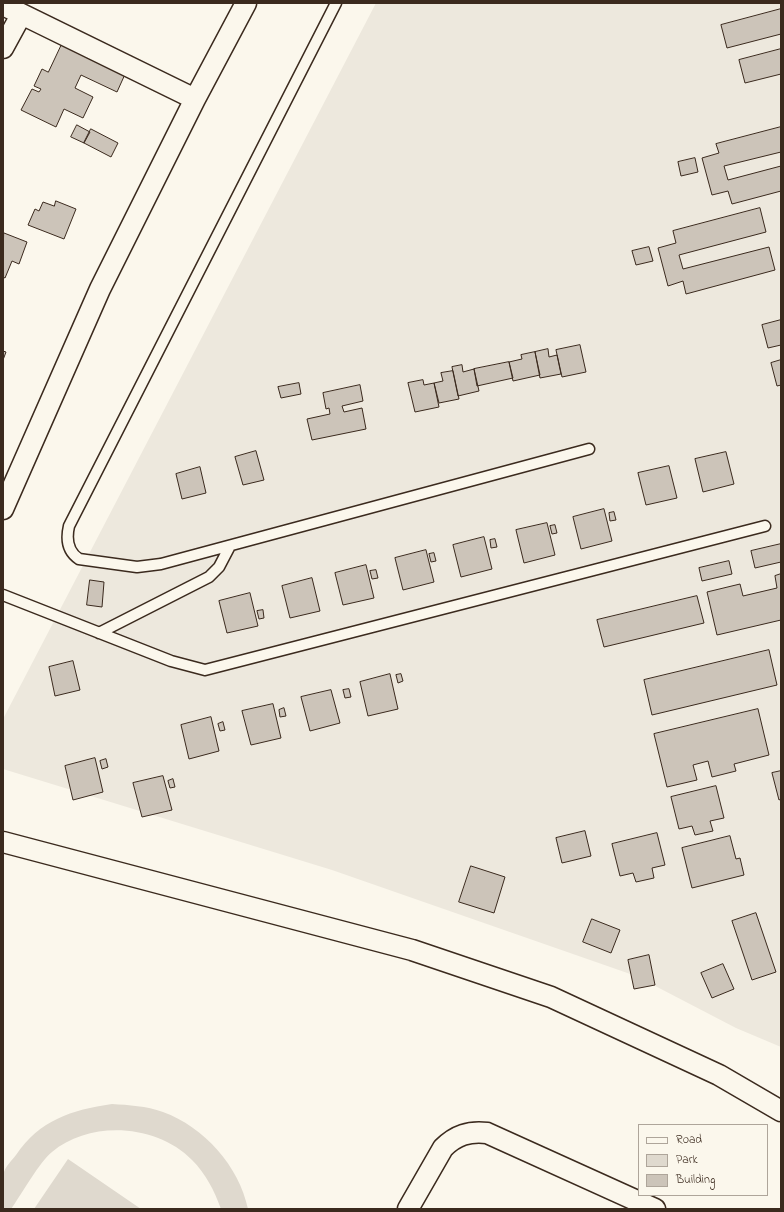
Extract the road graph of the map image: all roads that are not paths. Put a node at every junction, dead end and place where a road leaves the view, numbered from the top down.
1 (246, 3) edge
2 (336, 3) edge
3 (3, 5) edge
4 (21, 15) junction
5 (3, 48) edge
6 (195, 99) junction
7 (589, 449) dead end
8 (3, 510) edge
9 (765, 526) dead end
10 (230, 546) junction
11 (3, 595) edge
12 (99, 633) junction
13 (3, 842) edge
14 (781, 1111) edge
15 (408, 1209) edge
16 (655, 1209) edge

1 - 6 street
2 - 10 lane
3 - 4 street
4 - 5 street
4 - 6 street
6 - 8 street
7 - 10 lane
9 - 12 lane
10 - 12 lane
11 - 12 lane
13 - 14 street
15 - 16 street

